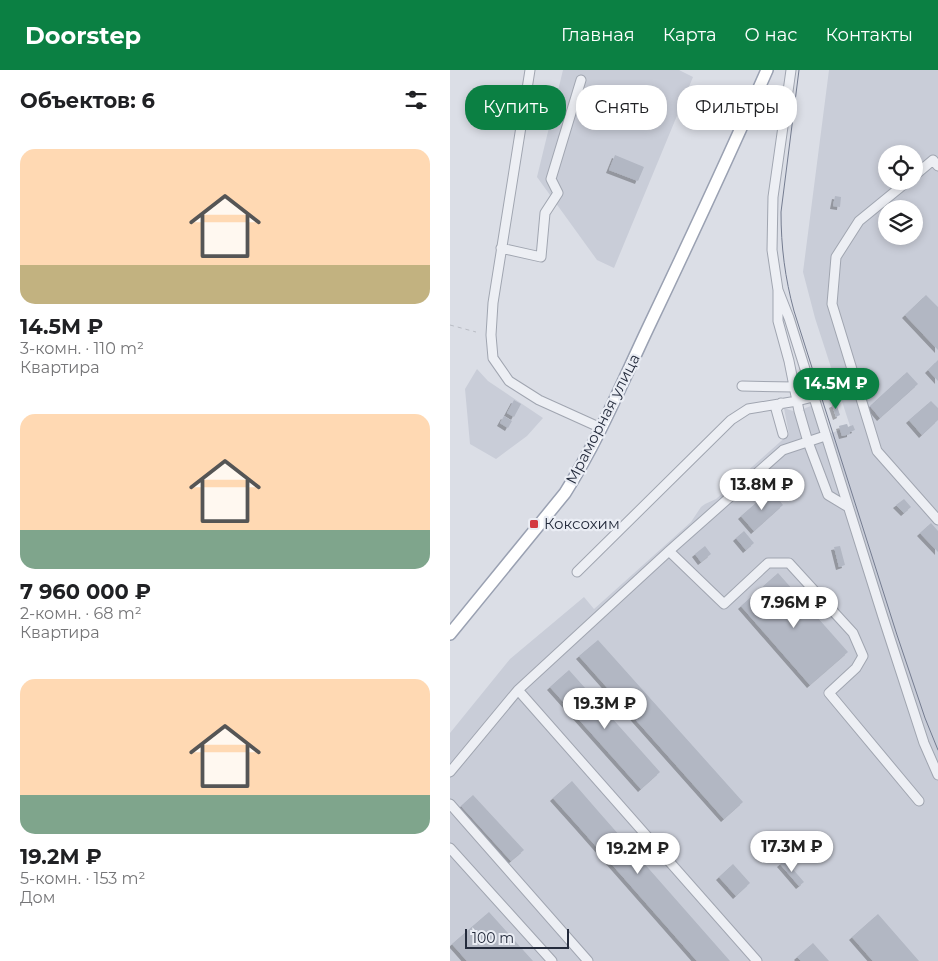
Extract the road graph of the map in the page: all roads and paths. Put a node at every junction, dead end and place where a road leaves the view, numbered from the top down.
1 (530, 70) edge
2 (767, 70) edge
3 (790, 71) edge
4 (580, 80) dead end
5 (938, 166) edge
6 (923, 168) edge
7 (897, 190) edge
8 (502, 248) junction
9 (778, 290) junction
10 (450, 325) edge
11 (476, 332) dead end
12 (742, 386) dead end
13 (794, 387) junction
14 (813, 396) junction
15 (797, 401) junction
16 (781, 403) junction
17 (601, 428) junction
18 (782, 434) dead end
19 (825, 436) junction
20 (808, 442) junction
21 (848, 507) junction
22 (938, 520) edge
23 (669, 551) junction
24 (577, 572) dead end
25 (450, 634) edge
26 (518, 690) junction
27 (450, 772) edge
28 (938, 775) edge
29 (919, 801) dead end
30 (450, 804) edge
31 (450, 848) edge
32 (552, 961) edge
33 (588, 961) edge
34 (757, 961) edge

1 - 8 street
2 - 17 main road, Мраморная улица
3 - 9 street
4 - 8 street
5 - 6 street
7 - 22 street
8 - 17 street
9 - 13 street
9 - 14 street
10 - 11 path
12 - 13 street
13 - 15 street
14 - 15 street
14 - 19 street
15 - 16 street
15 - 20 street
16 - 18 street
16 - 24 street
17 - 25 main road, Мраморная улица
19 - 20 street
19 - 21 street
20 - 21 street
20 - 23 street
21 - 28 street
23 - 26 street
23 - 29 street
26 - 27 street
26 - 34 street
30 - 33 street
31 - 32 street

